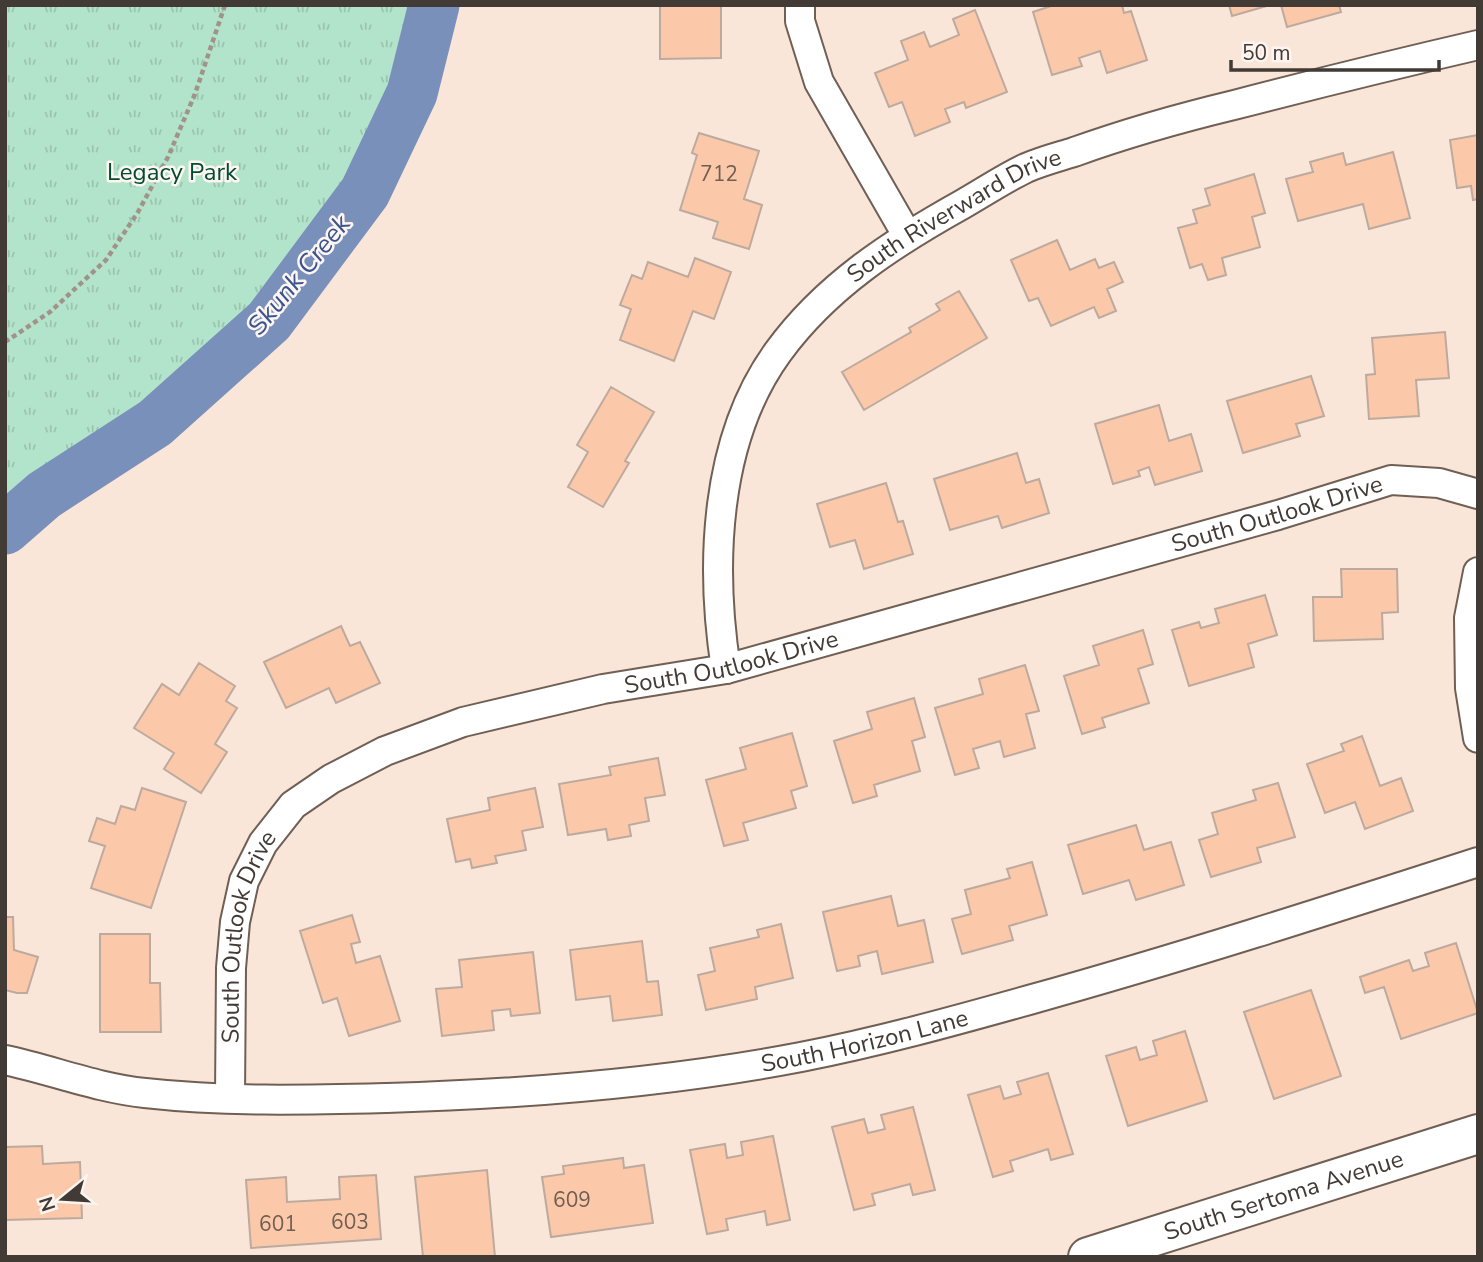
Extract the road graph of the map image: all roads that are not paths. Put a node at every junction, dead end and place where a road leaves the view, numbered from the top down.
1 (800, 5) edge
2 (1478, 46) edge
3 (907, 235) junction
4 (1478, 494) edge
5 (1478, 572) edge
6 (726, 669) junction
7 (1478, 738) edge
8 (1478, 862) edge
9 (5, 1060) edge
10 (230, 1098) junction
11 (1478, 1135) edge
12 (1088, 1257) edge

1 - 3 street
2 - 3 street, South Riverward Drive
3 - 6 street, South Riverward Drive
4 - 6 street, South Outlook Drive
5 - 7 street
6 - 10 street, South Outlook Drive
8 - 10 street, South Horizon Lane
9 - 10 street, South Horizon Lane
11 - 12 main road, South Sertoma Avenue

